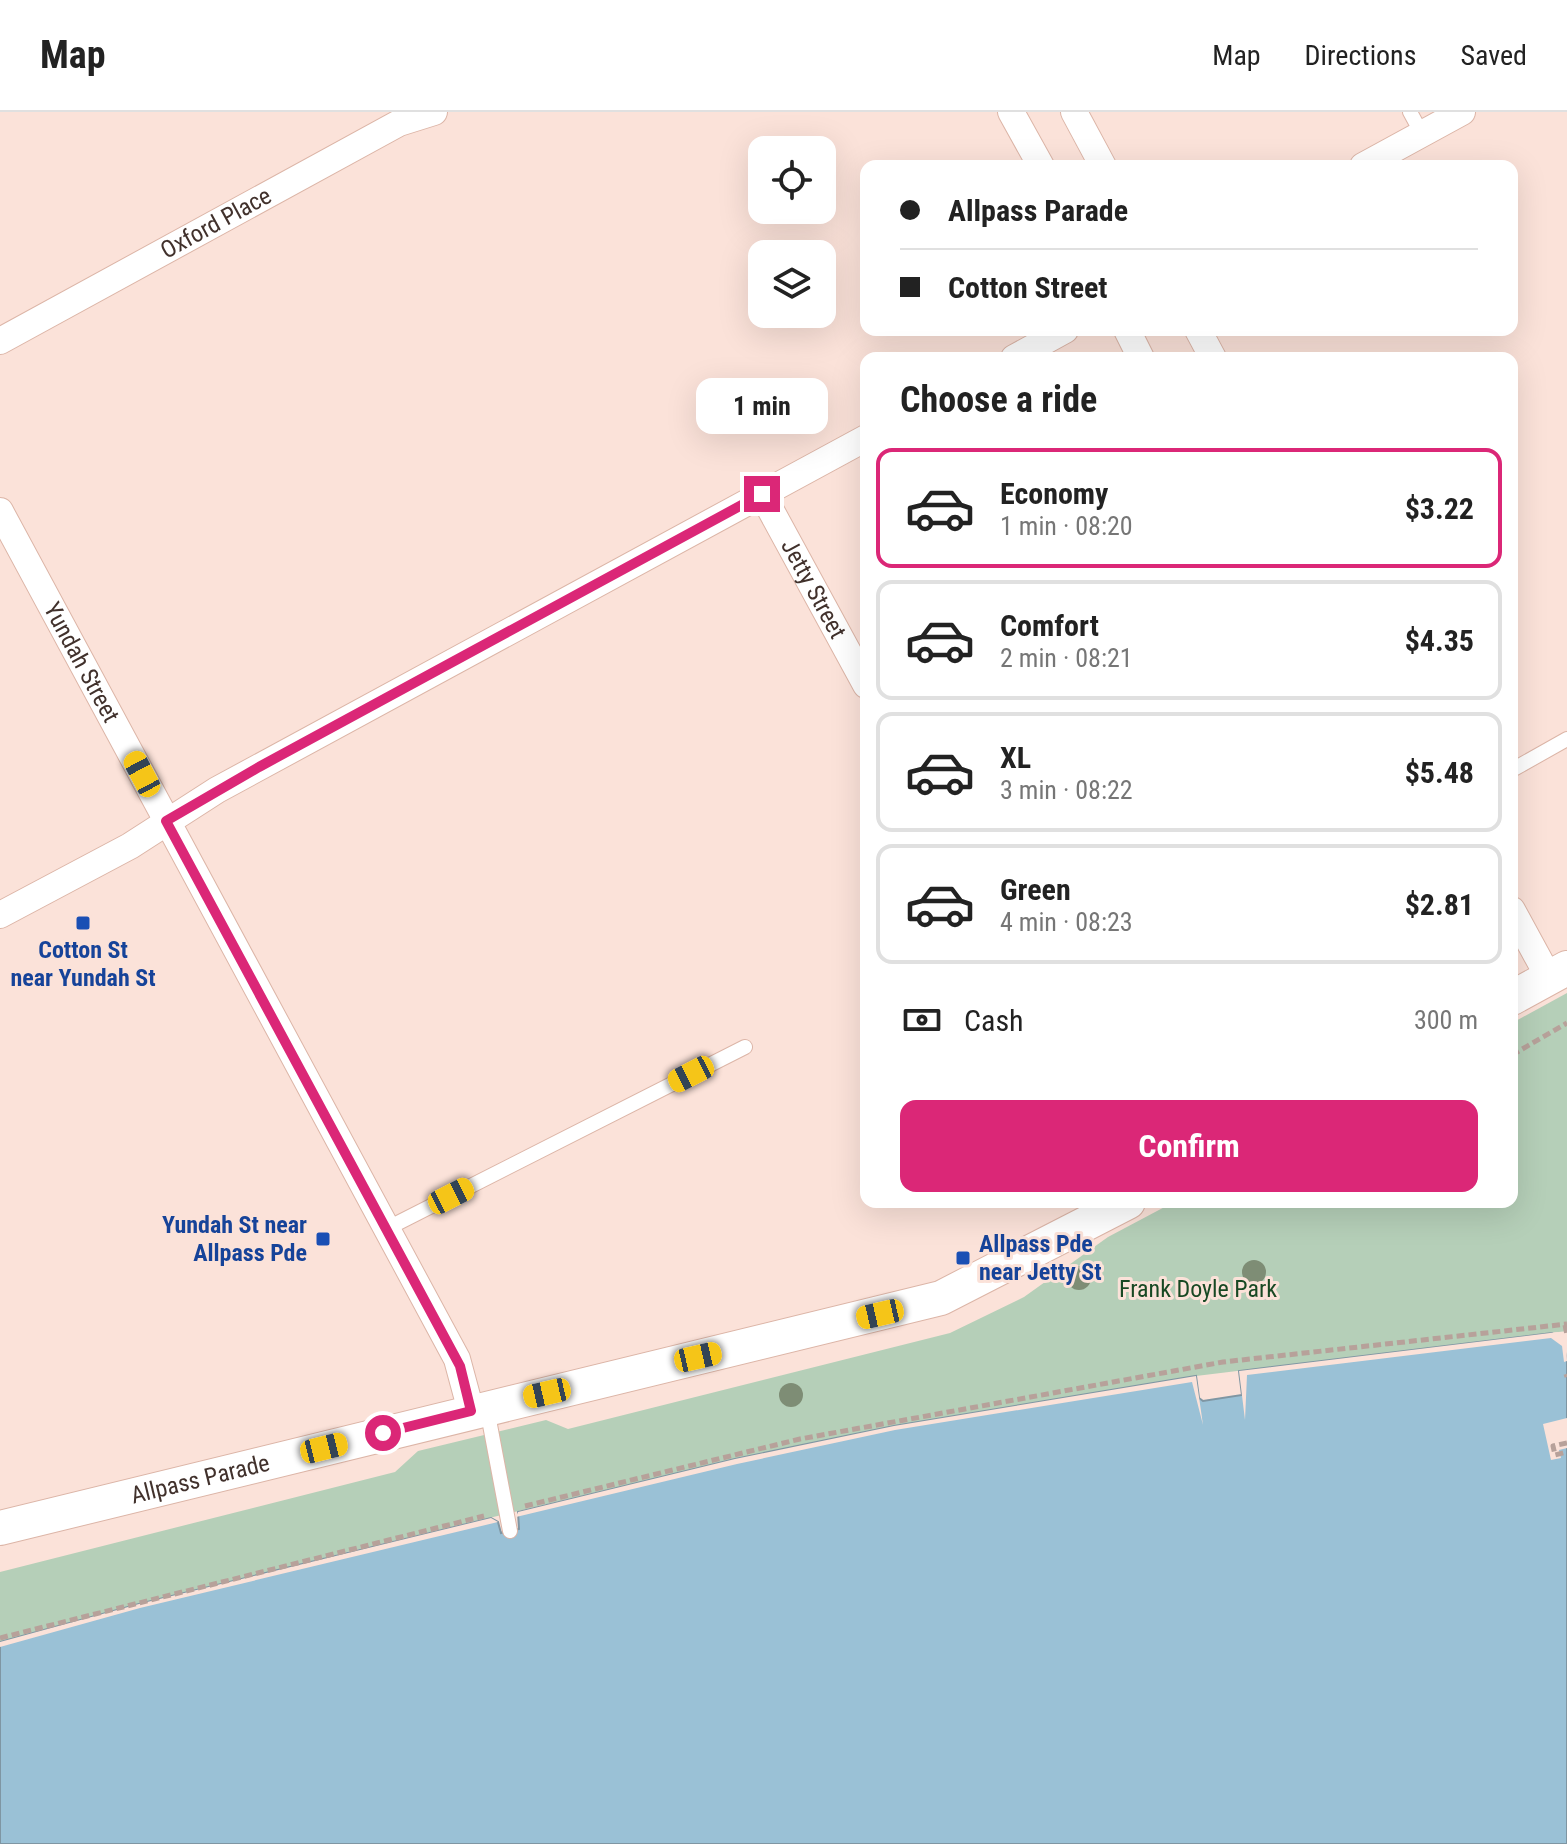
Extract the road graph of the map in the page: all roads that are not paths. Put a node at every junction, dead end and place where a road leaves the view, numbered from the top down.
1 (434, 112) edge
2 (1011, 112) edge
3 (1074, 112) edge
4 (1462, 112) edge
5 (1416, 123) edge
6 (1038, 160) edge
7 (1100, 160) edge
8 (1370, 160) edge
9 (1054, 336) edge
10 (0, 341) edge
11 (1025, 352) edge
12 (860, 441) edge
13 (762, 494) junction
14 (0, 511) edge
15 (860, 674) edge
16 (1567, 739) edge
17 (1518, 767) edge
18 (166, 821) junction
19 (0, 915) edge
20 (1518, 918) edge
21 (1558, 973) edge
22 (1518, 995) edge
23 (745, 1047) dead end
24 (1116, 1208) edge
25 (386, 1229) junction
26 (479, 1409) junction
27 (0, 1528) edge
28 (510, 1531) dead end

1 - 10 street, Oxford Place
2 - 6 street
3 - 7 street
4 - 5 street
5 - 8 street
9 - 11 street
12 - 13 street
13 - 15 street, Jetty Street
13 - 18 street
14 - 18 street, Yundah Street
16 - 17 lane
18 - 19 street
18 - 25 street, Yundah Street
20 - 21 street
21 - 22 street
23 - 25 lane
24 - 26 street, Allpass Parade
25 - 26 street, Yundah Street
26 - 27 street, Allpass Parade
26 - 28 lane

